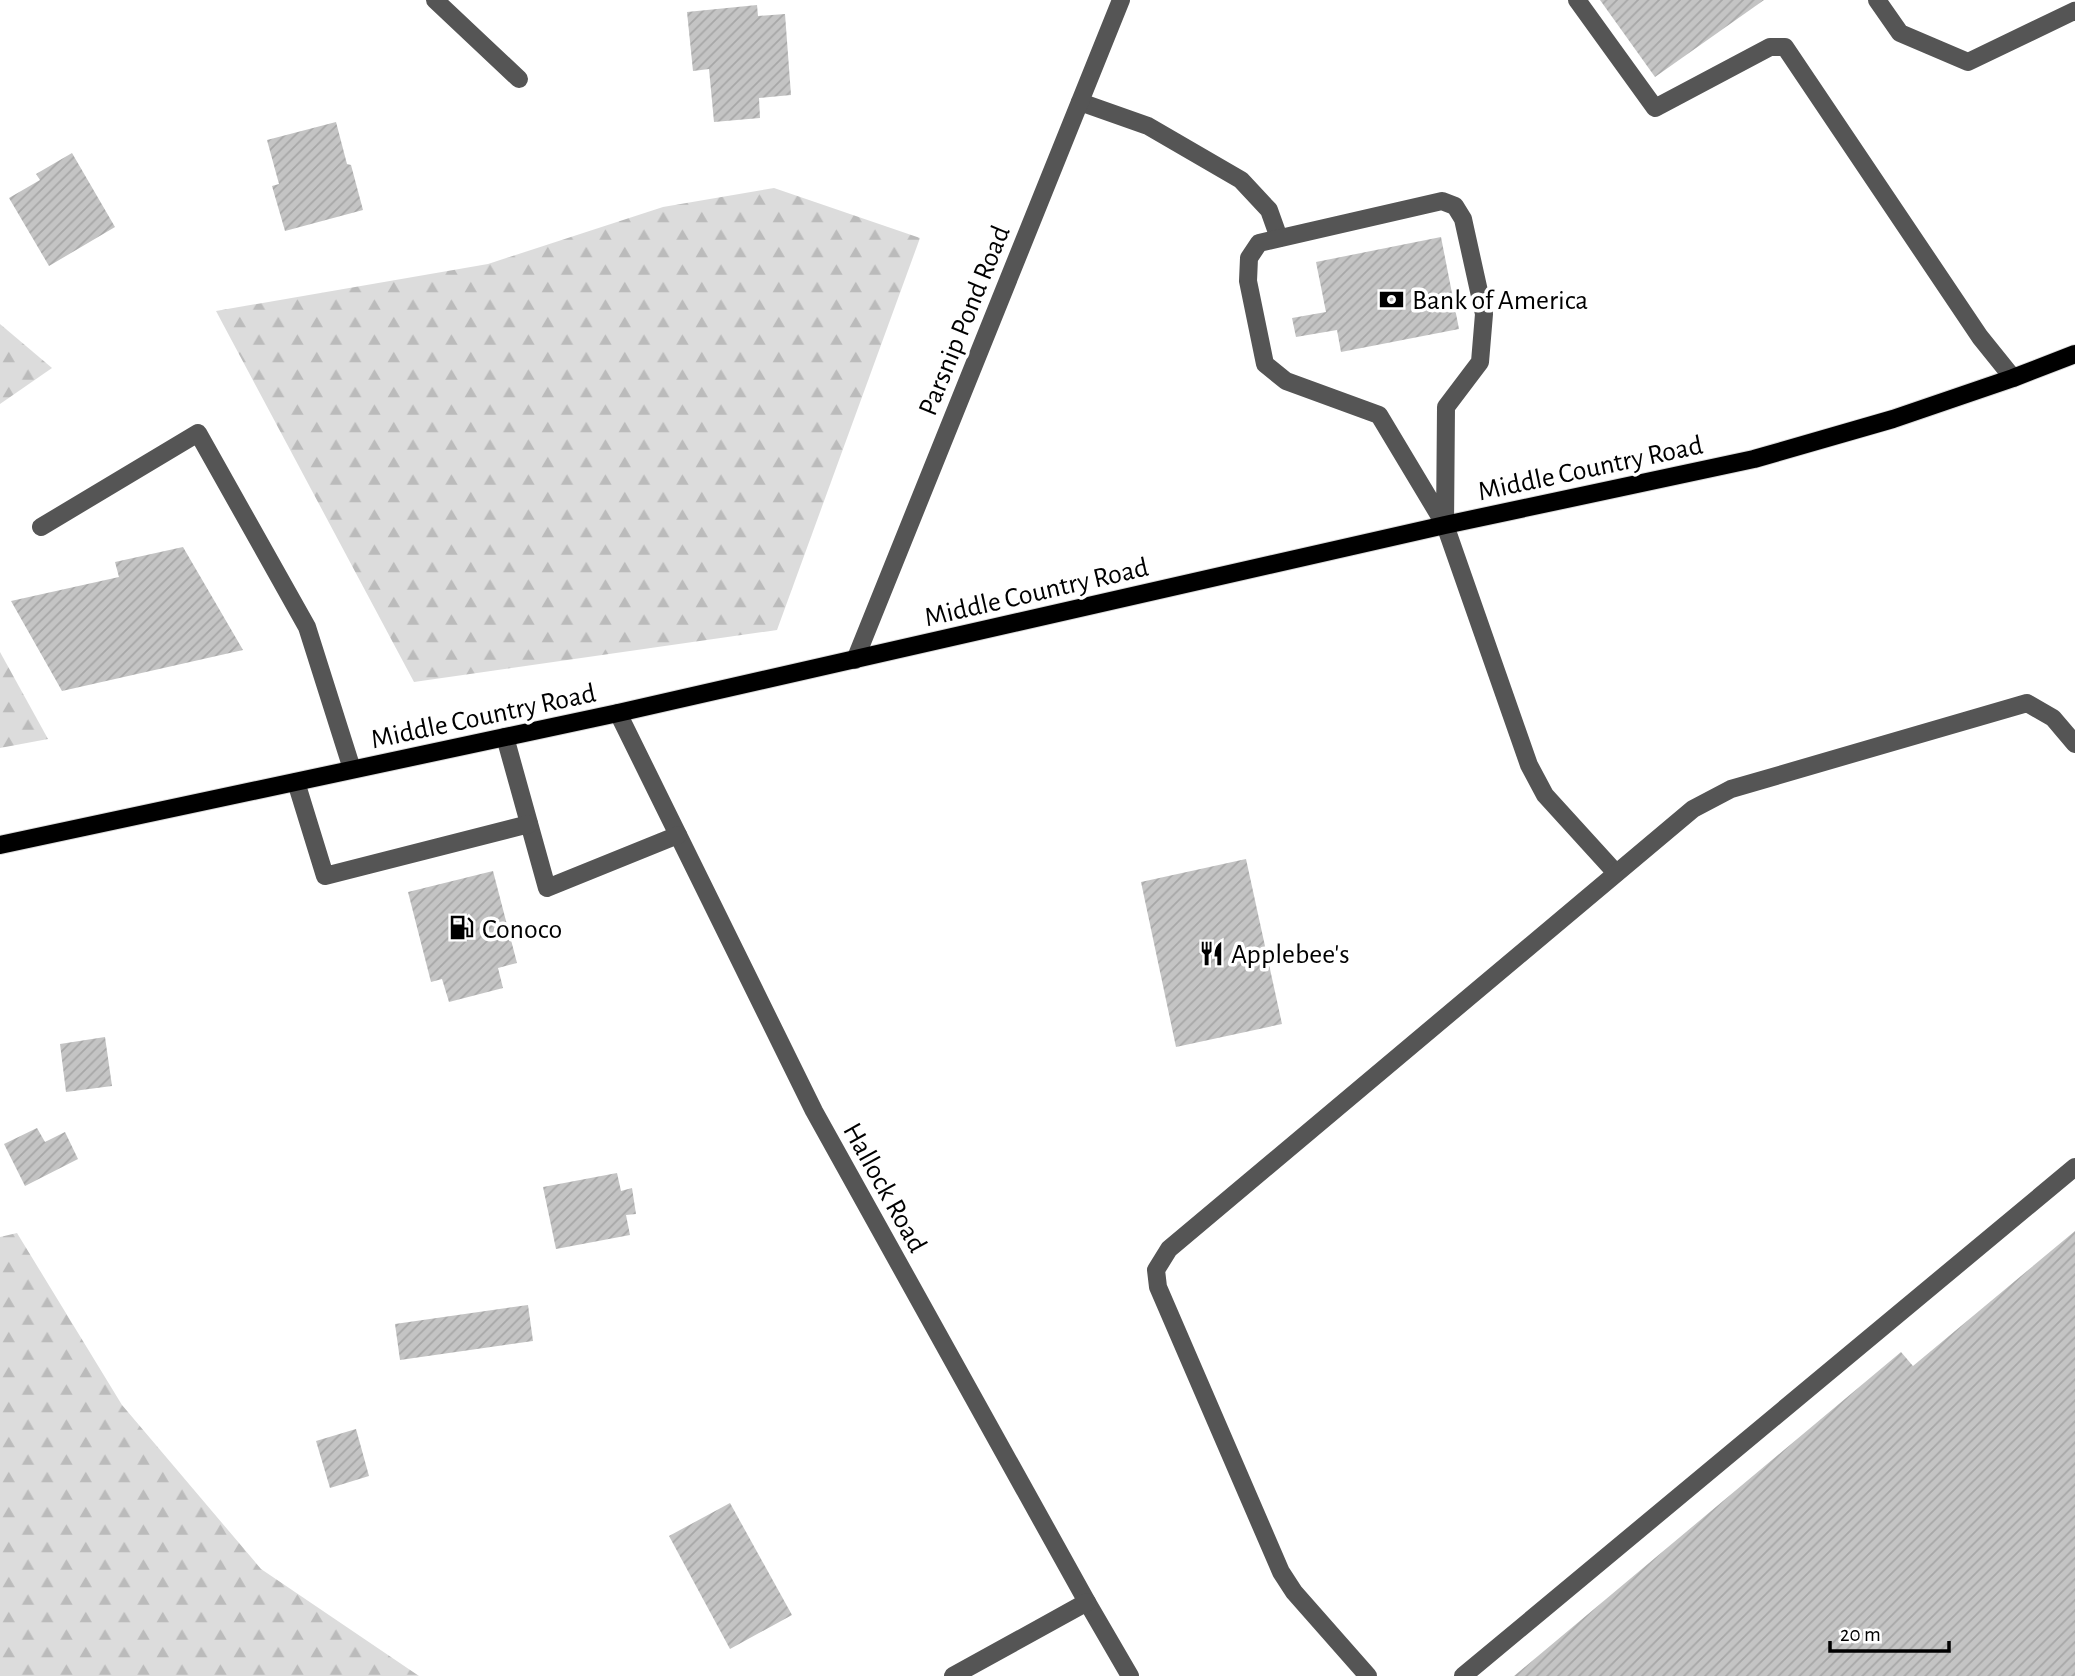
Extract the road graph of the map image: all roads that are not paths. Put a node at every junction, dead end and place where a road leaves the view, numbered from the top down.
1 (435, 0) edge
2 (1121, 0) edge
3 (1577, 0) edge
4 (1877, 0) edge
5 (2075, 12) edge
6 (519, 79) dead end
7 (1080, 102) junction
8 (1279, 238) junction
9 (2075, 354) edge
10 (2013, 378) junction
11 (1445, 525) junction
12 (41, 527) dead end
13 (855, 660) junction
14 (618, 713) junction
15 (505, 737) junction
16 (2075, 744) edge
17 (352, 769) junction
18 (296, 782) junction
19 (529, 824) junction
20 (678, 835) junction
21 (0, 845) edge
22 (1616, 873) junction
23 (2075, 1167) edge
24 (1087, 1602) junction
25 (953, 1676) edge
26 (1130, 1676) edge
27 (1368, 1676) edge
28 (1463, 1676) edge

1 - 6 street
2 - 7 street, Parsnip Pond Road
3 - 10 street
4 - 5 street
7 - 8 street
7 - 13 street, Parsnip Pond Road
8 - 11 street
8 - 11 street
9 - 10 main road, Middle Country Road
10 - 11 main road, Middle Country Road
11 - 13 main road, Middle Country Road
11 - 22 street
12 - 17 street
13 - 14 main road, Middle Country Road
14 - 15 main road, Middle Country Road
14 - 20 street, Hallock Road
15 - 17 main road, Middle Country Road
15 - 19 street
16 - 22 street
17 - 18 main road, Middle Country Road
18 - 19 street
18 - 21 main road, Middle Country Road
19 - 20 street
20 - 24 street, Hallock Road
22 - 27 street
23 - 28 street
24 - 25 street
24 - 26 street, Hallock Road

